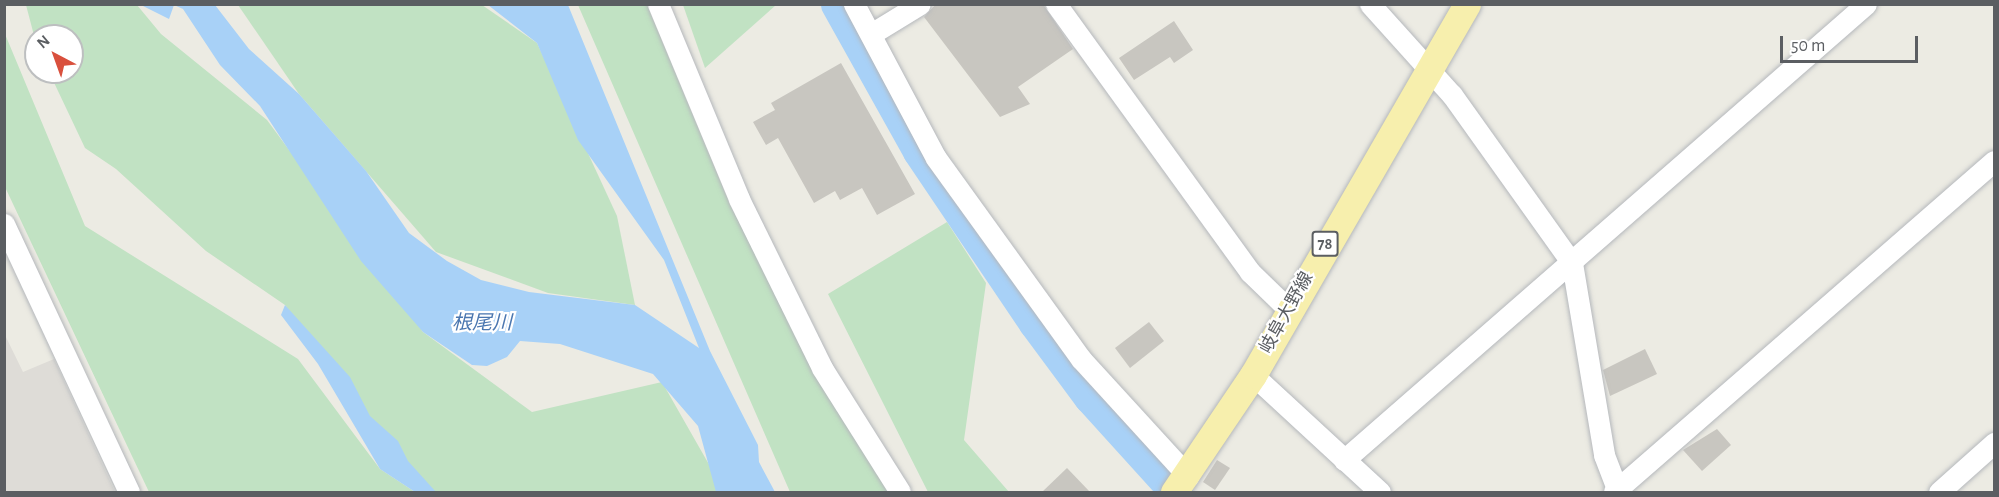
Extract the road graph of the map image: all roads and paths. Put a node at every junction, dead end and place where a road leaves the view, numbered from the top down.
1 (658, 4) edge
2 (854, 4) edge
3 (920, 4) edge
4 (1056, 4) edge
5 (1370, 4) edge
6 (1467, 4) edge
7 (1866, 4) edge
8 (871, 34) junction
9 (1426, 67) junction
10 (1995, 161) edge
11 (4, 224) edge
12 (1572, 263) junction
13 (1287, 308) junction
14 (1253, 375) junction
15 (1995, 443) edge
16 (1344, 460) junction
17 (1186, 486) edge
18 (129, 492) edge
19 (900, 492) edge
20 (1380, 492) edge
21 (1616, 492) edge
22 (1939, 492) edge

1 - 19 street
2 - 8 street
3 - 8 street
4 - 13 street
5 - 9 street
6 - 9 main road, 岐阜大野線 / 78
7 - 12 street
8 - 17 street
9 - 12 street
9 - 13 main road, 岐阜大野線 / 78
10 - 21 street
11 - 18 street
12 - 16 street
12 - 21 street
13 - 14 main road, 岐阜大野線 / 78
14 - 16 street
14 - 17 main road, 岐阜大野線 / 78
15 - 22 street
16 - 20 street

